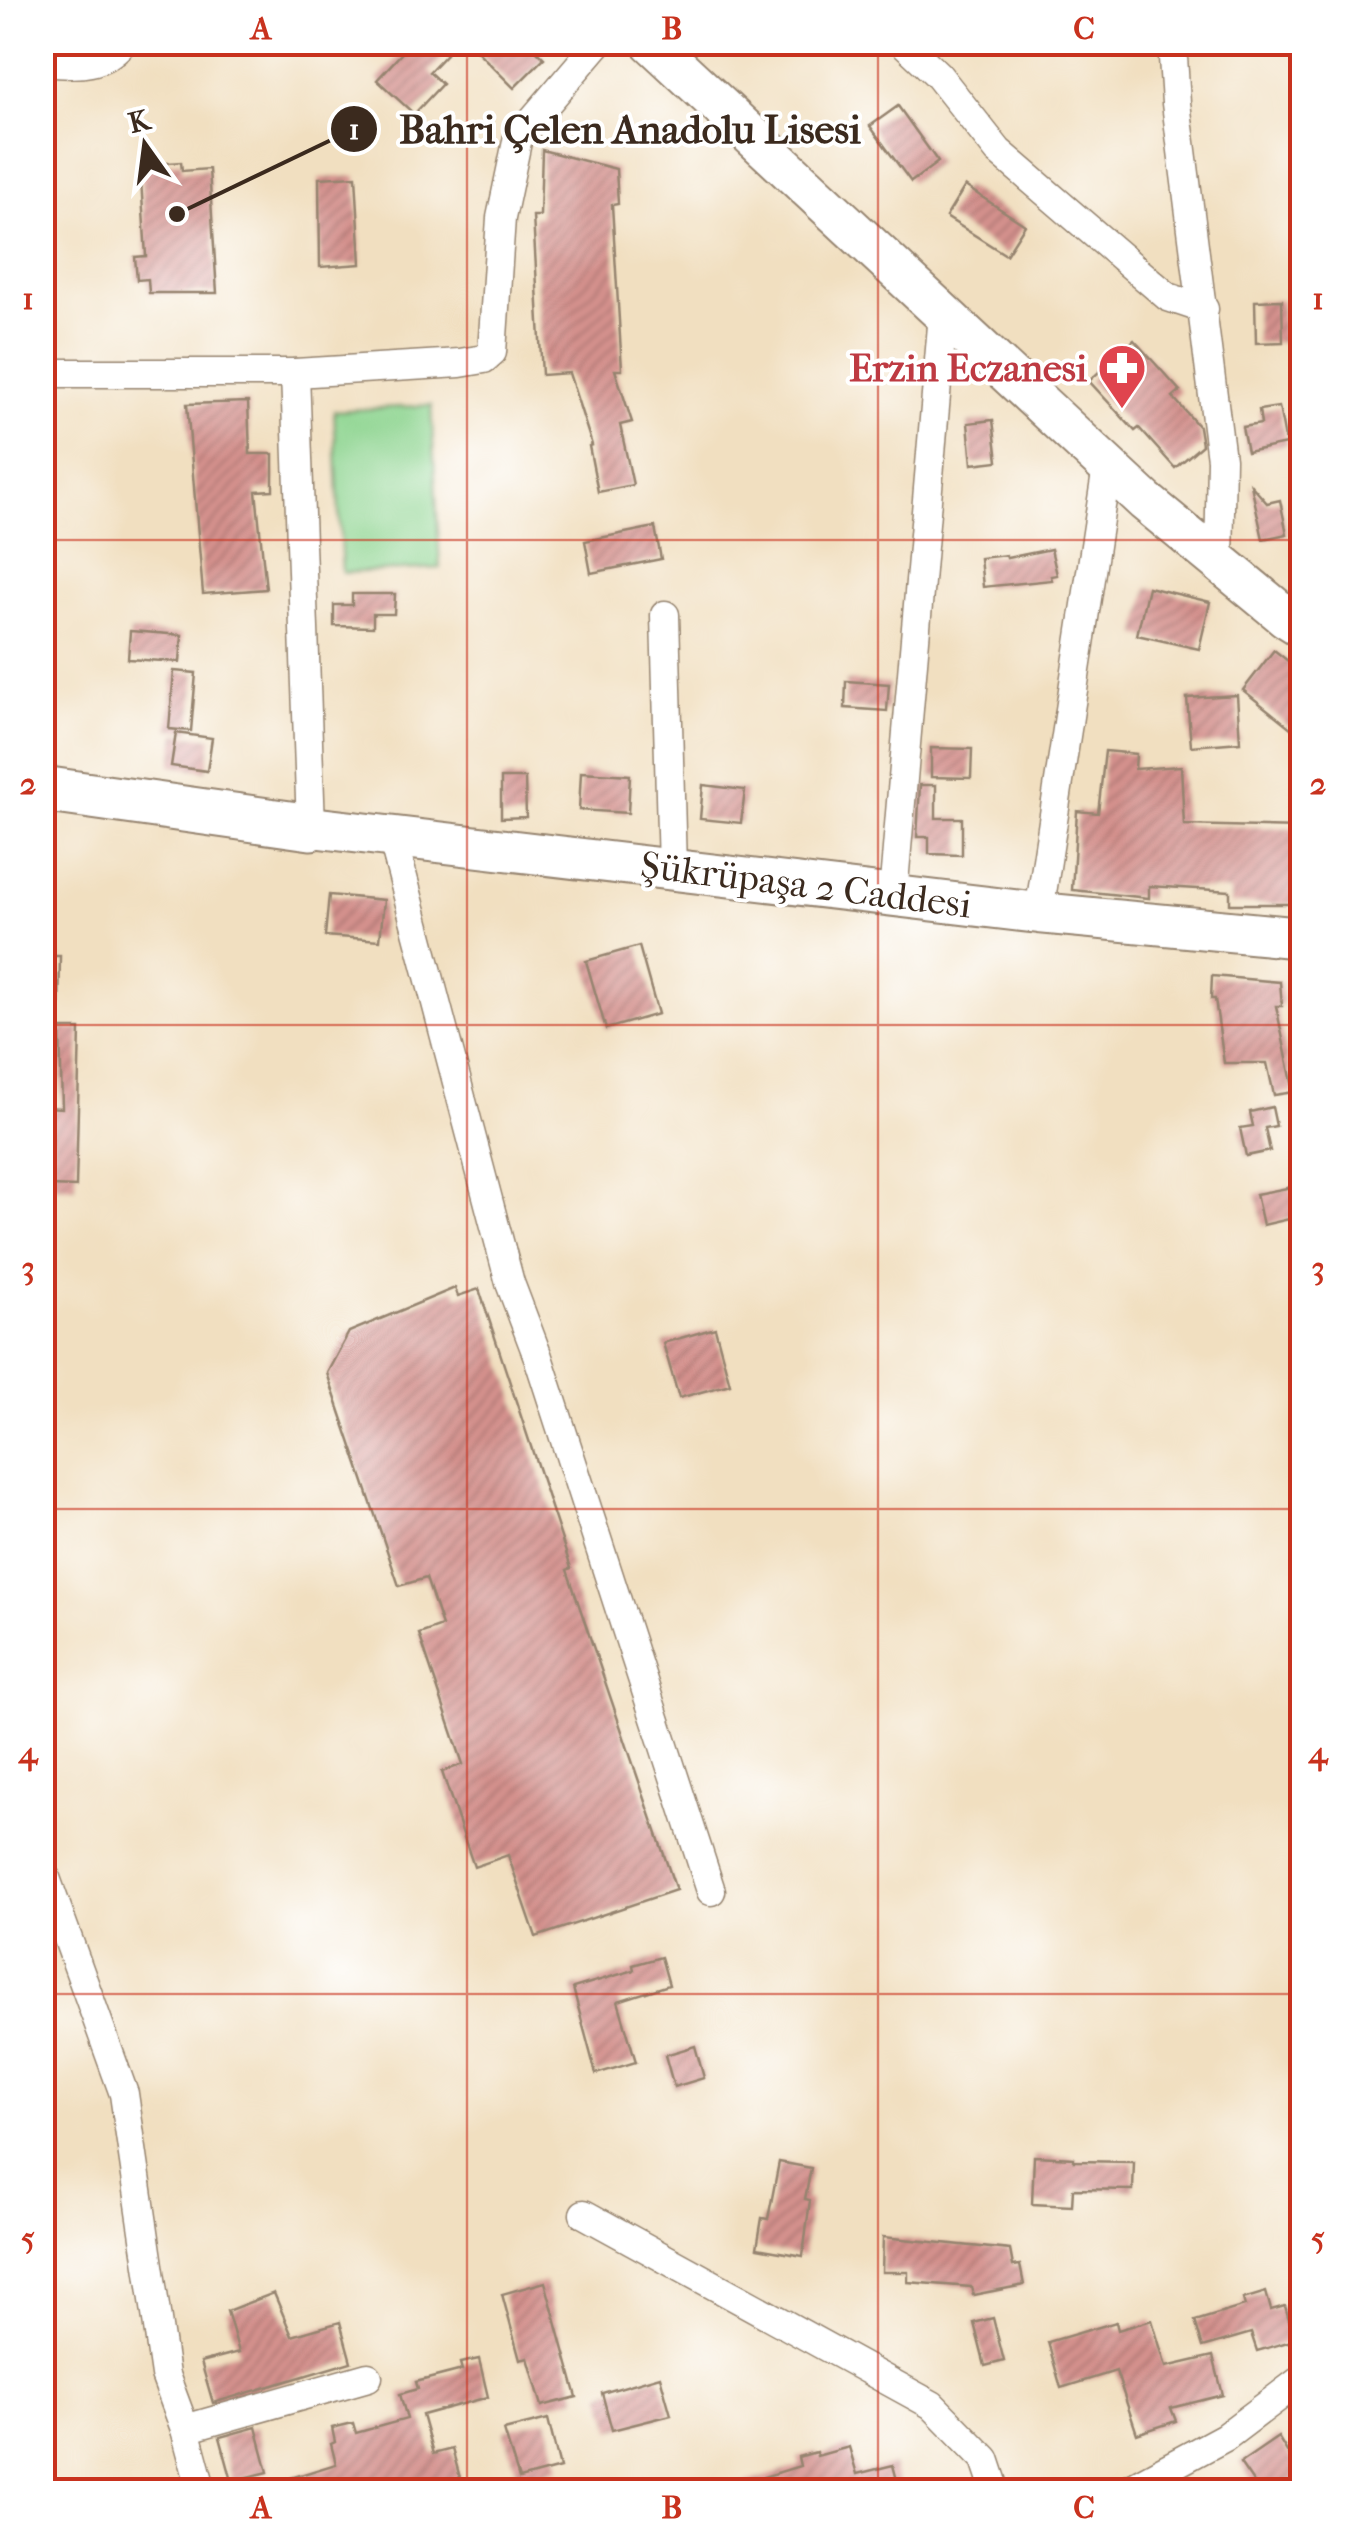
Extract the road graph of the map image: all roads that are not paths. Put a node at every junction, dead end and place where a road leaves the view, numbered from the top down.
1 (123, 42) edge
2 (599, 42) edge
3 (651, 42) edge
4 (902, 42) edge
5 (940, 42) edge
6 (1172, 42) edge
7 (42, 62) edge
8 (938, 75) junction
9 (1204, 309) junction
10 (943, 314) junction
11 (42, 372) edge
12 (295, 373) junction
13 (1108, 467) junction
14 (1218, 562) junction
15 (665, 615) dead end
16 (1302, 627) edge
17 (42, 789) edge
18 (42, 813) edge
19 (311, 827) junction
20 (392, 836) junction
21 (672, 868) junction
22 (893, 894) junction
23 (1040, 913) junction
24 (1302, 938) edge
25 (42, 1867) edge
26 (711, 1891) dead end
27 (584, 2214) dead end
28 (368, 2376) dead end
29 (1302, 2379) edge
30 (184, 2429) junction
31 (202, 2492) edge
32 (996, 2492) edge
33 (1122, 2492) edge

1 - 7 street
2 - 12 street
3 - 10 main road
4 - 8 street
5 - 8 street
6 - 9 street
8 - 9 street
9 - 14 street
10 - 13 main road
10 - 22 street
11 - 12 street
12 - 19 street
13 - 14 main road
13 - 23 street
14 - 16 main road
15 - 21 street
17 - 19 main road
18 - 19 main road
19 - 20 main road, Şükrüpaşa 2 Caddesi
20 - 21 main road, Şükrüpaşa 2 Caddesi
20 - 26 street
21 - 22 main road, Şükrüpaşa 2 Caddesi
22 - 23 main road, Şükrüpaşa 2 Caddesi
23 - 24 main road, Şükrüpaşa 2 Caddesi
25 - 30 street
27 - 32 street
28 - 30 street
29 - 33 street
30 - 31 street

